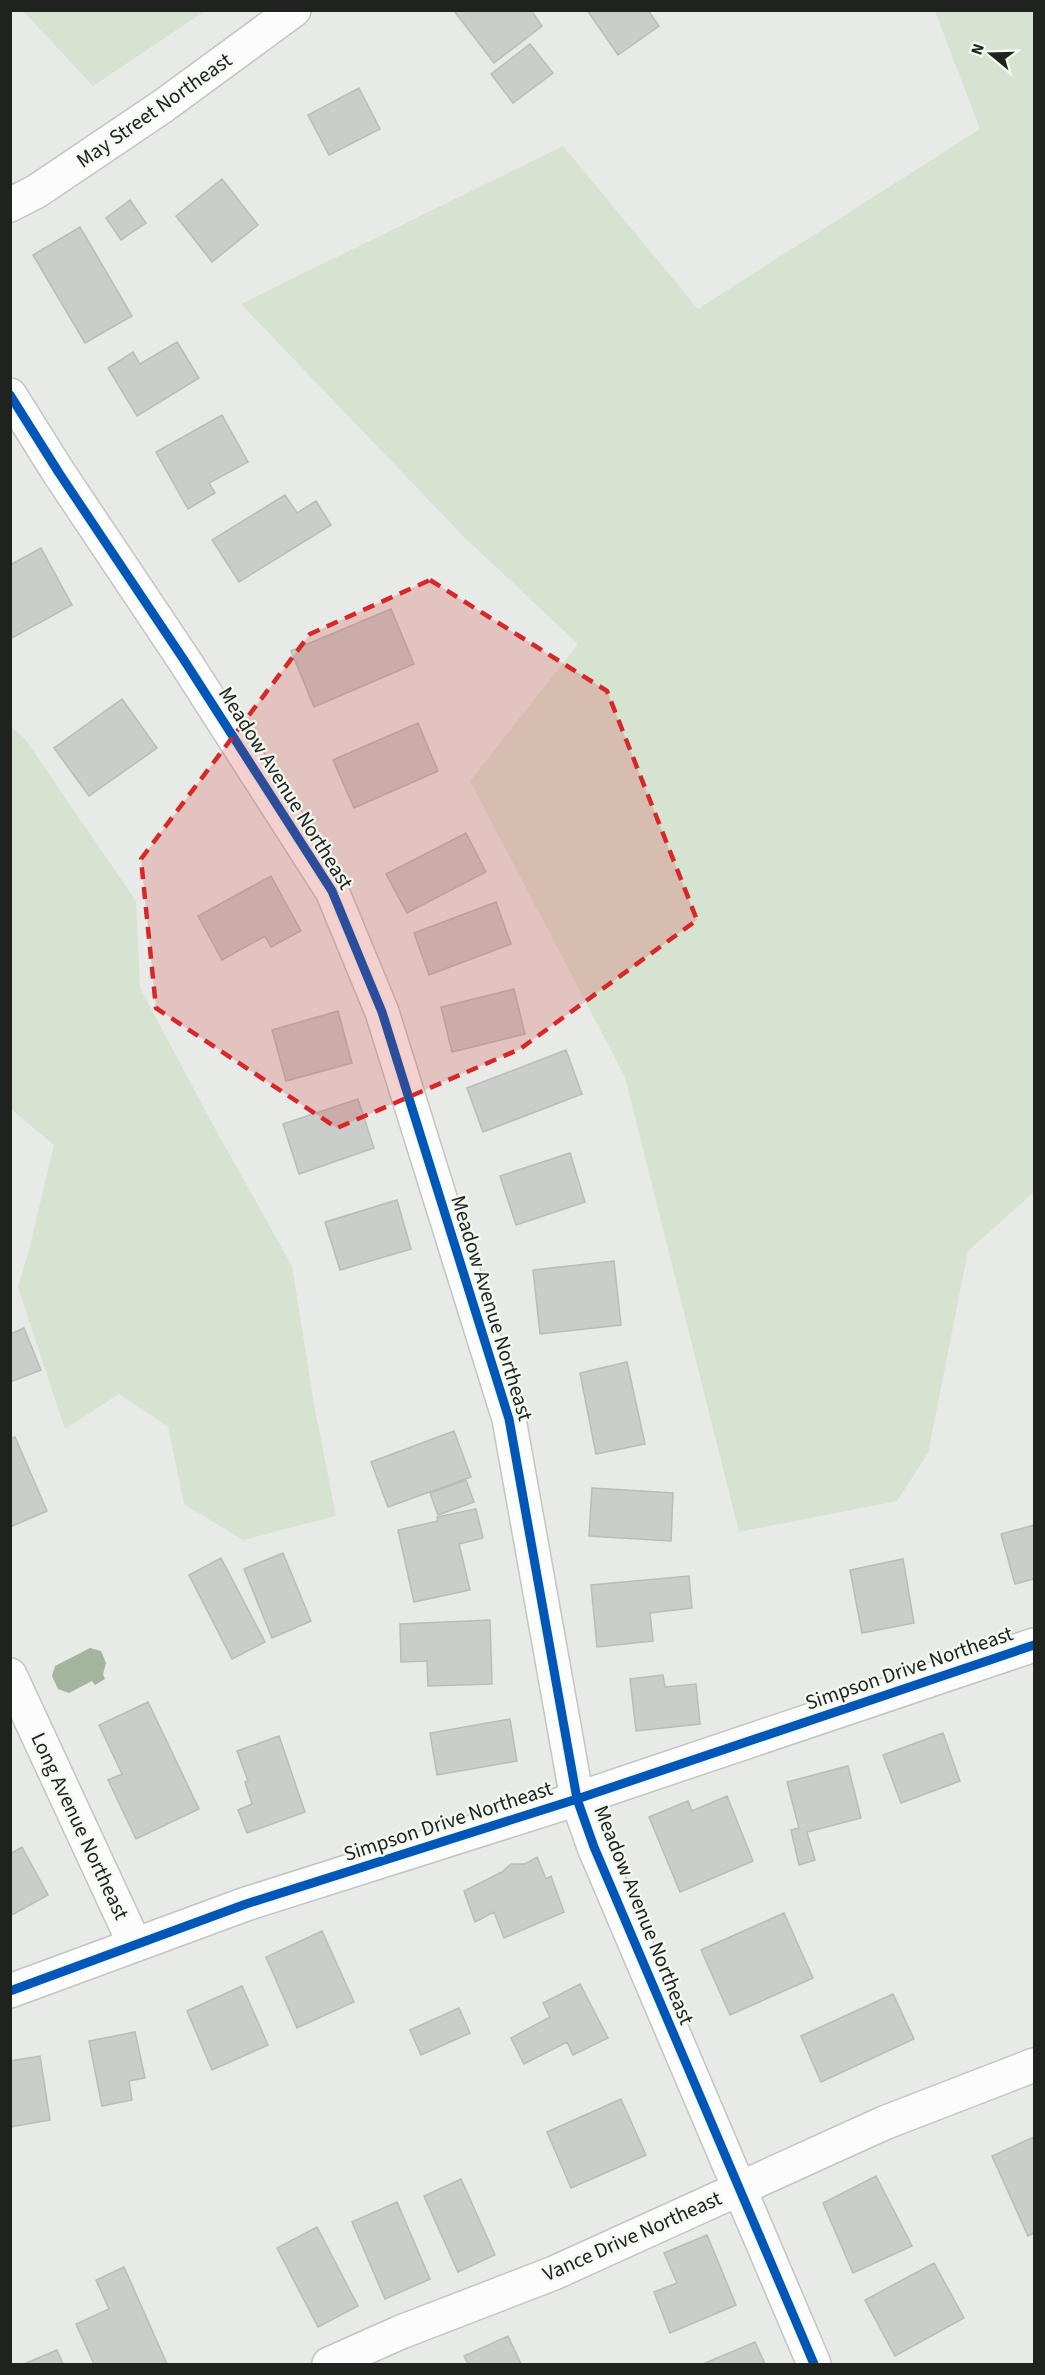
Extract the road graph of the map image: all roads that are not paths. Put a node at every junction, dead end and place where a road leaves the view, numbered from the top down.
1 (294, 10) edge
2 (10, 205) edge
3 (10, 395) edge
4 (1035, 1645) edge
5 (10, 1675) edge
6 (577, 1799) junction
7 (135, 1945) junction
8 (10, 1991) edge
9 (1035, 2065) edge
10 (739, 2188) junction
11 (329, 2364) edge
12 (814, 2364) edge

1 - 2 street, May Street Northeast
3 - 6 street, Meadow Avenue Northeast
4 - 6 street, Simpson Drive Northeast
5 - 7 street, Long Avenue Northeast
6 - 7 street, Simpson Drive Northeast
6 - 10 street, Meadow Avenue Northeast
7 - 8 street, Simpson Drive Northeast
9 - 10 street, Vance Drive Northeast
10 - 11 street, Vance Drive Northeast
10 - 12 street, Meadow Avenue Northeast

